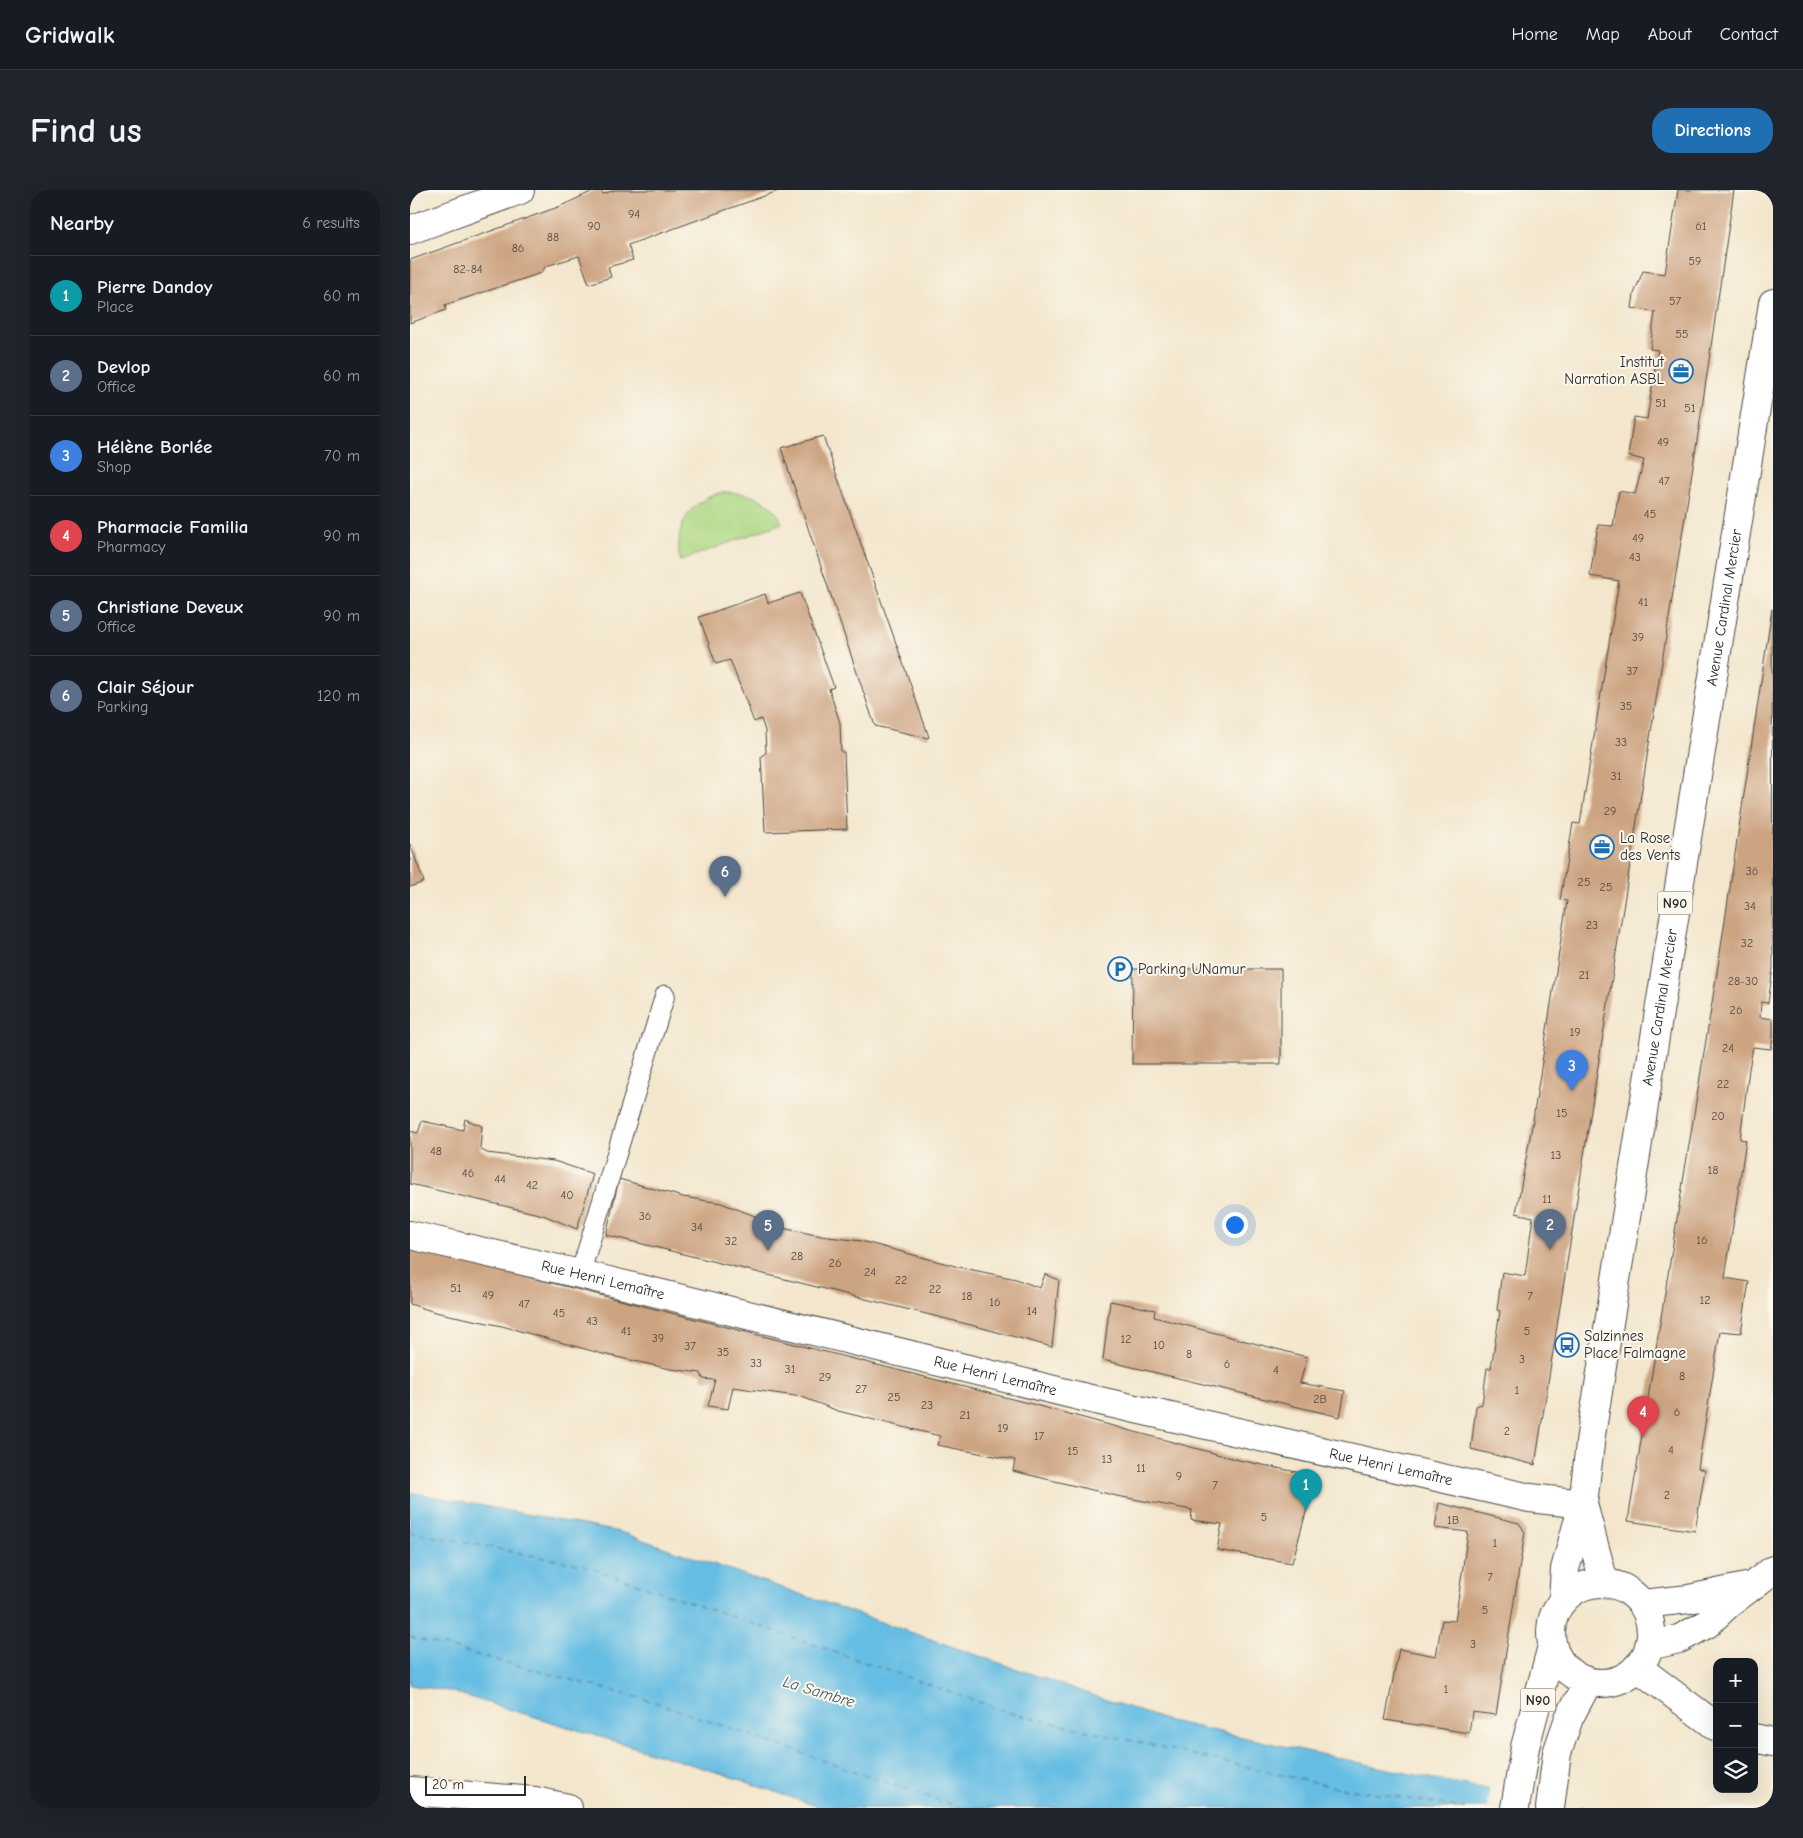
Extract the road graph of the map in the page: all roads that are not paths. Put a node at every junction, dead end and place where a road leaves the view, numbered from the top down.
1 (520, 190) edge
2 (410, 230) edge
3 (1773, 303) edge
4 (665, 995) dead end
5 (410, 1235) edge
6 (580, 1274) junction
7 (1583, 1504) junction
8 (1763, 1578) edge
9 (1604, 1582) junction
10 (1563, 1599) junction
11 (1642, 1604) junction
12 (1552, 1646) junction
13 (1643, 1657) junction
14 (1588, 1682) junction
15 (1713, 1723) edge
16 (1758, 1739) edge
17 (1773, 1742) edge
18 (410, 1791) edge
19 (469, 1802) edge
20 (568, 1808) edge
21 (1515, 1808) edge
22 (1550, 1808) edge

1 - 2 main road
3 - 7 main road, Avenue Cardinal Mercier / N90
4 - 6 lane
5 - 6 main road, Rue Henri Lemaître
6 - 7 main road, Rue Henri Lemaître
7 - 9 main road, Avenue Cardinal Mercier / N90
7 - 10 main road, Avenue Cardinal Mercier / N90
8 - 11 main road
8 - 13 main road
9 - 10 main road
9 - 11 main road
10 - 12 main road, N90
11 - 13 main road
12 - 14 main road, N90
12 - 21 main road, N90
13 - 14 main road
13 - 15 main road
14 - 22 main road, N90
16 - 17 main road
18 - 19 main road
19 - 20 main road

